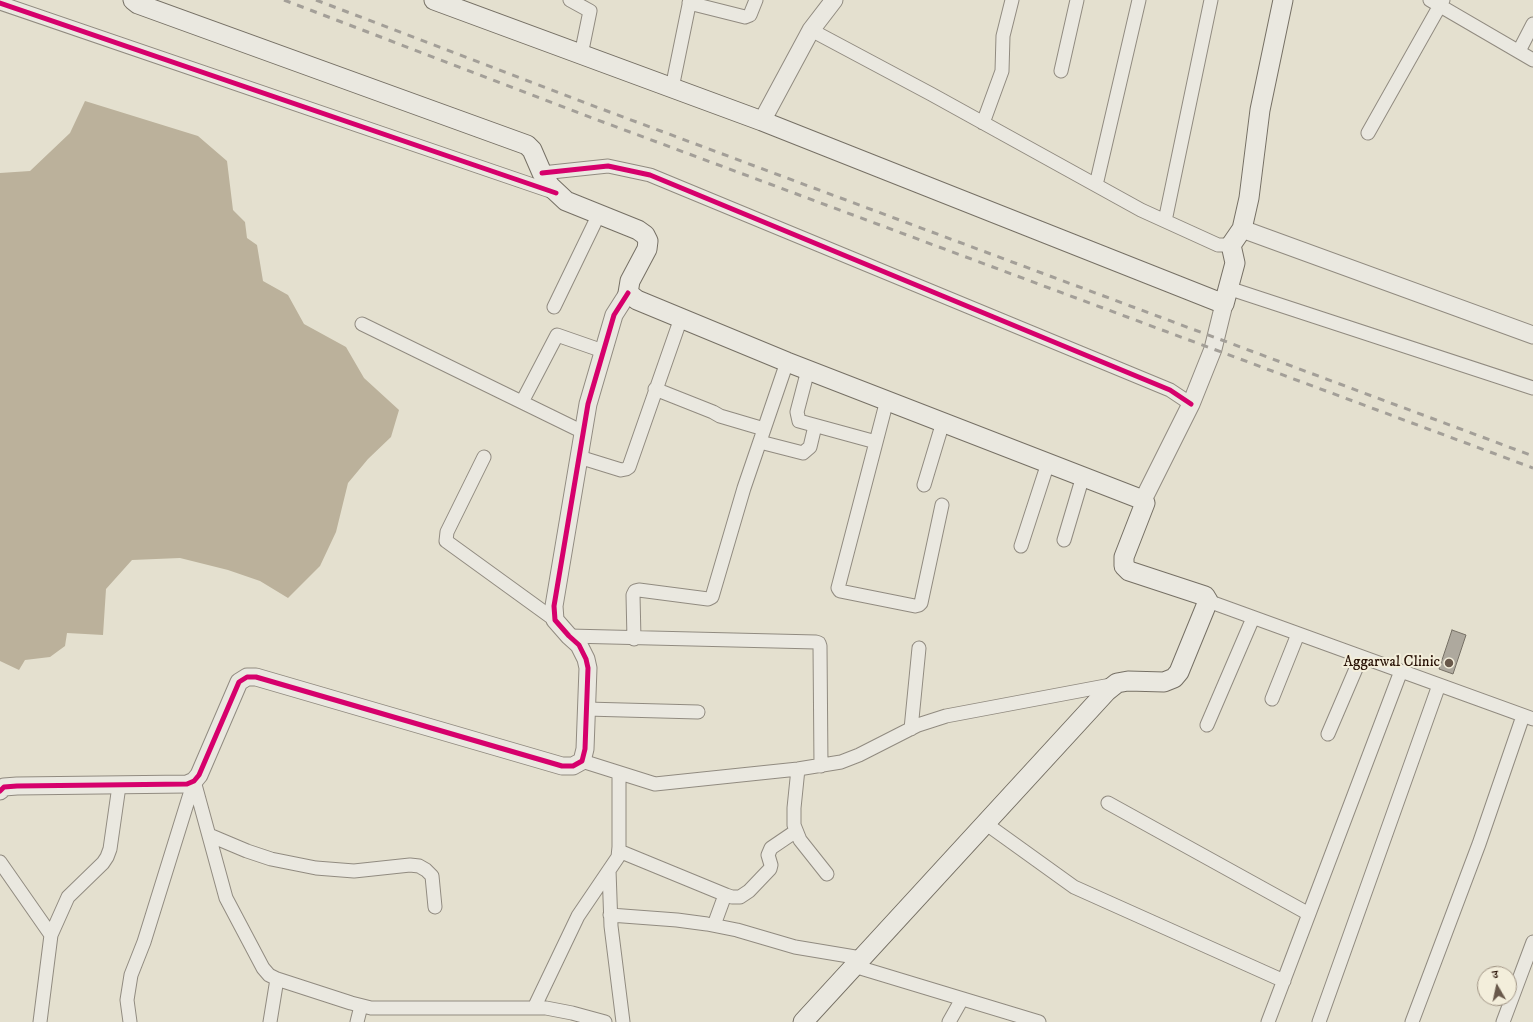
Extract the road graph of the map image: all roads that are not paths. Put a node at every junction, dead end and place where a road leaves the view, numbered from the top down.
1 (133, 0) edge
2 (434, 0) edge
3 (570, 0) edge
4 (756, 0) edge
5 (834, 0) edge
6 (1012, 0) edge
7 (1077, 0) edge
8 (1139, 0) edge
9 (1211, 0) edge
10 (1283, 0) edge
11 (690, 2) edge
12 (1437, 2) edge
13 (0, 3) edge
14 (1533, 24) edge
15 (811, 30) junction
16 (1518, 51) junction
17 (581, 55) junction
18 (1533, 60) edge
19 (1061, 71) dead end
20 (672, 88) junction
21 (762, 121) junction
22 (984, 123) junction
23 (1368, 133) dead end
24 (542, 173) junction
25 (1096, 185) junction
26 (556, 193) junction
27 (599, 214) junction
28 (1165, 221) junction
29 (1242, 229) junction
30 (1231, 245) junction
31 (628, 293) junction
32 (1226, 296) junction
33 (554, 308) dead end
34 (681, 318) junction
35 (362, 324) dead end
36 (1533, 335) edge
37 (603, 351) junction
38 (787, 362) junction
39 (808, 370) junction
40 (1533, 388) edge
41 (656, 389) junction
42 (887, 400) junction
43 (522, 402) junction
44 (1191, 404) junction
45 (943, 422) junction
46 (815, 426) junction
47 (583, 432) junction
48 (762, 436) junction
49 (876, 442) junction
50 (484, 457) dead end
51 (579, 457) junction
52 (1048, 463) junction
53 (1083, 476) junction
54 (924, 485) dead end
55 (1143, 500) junction
56 (942, 506) dead end
57 (1064, 540) dead end
58 (1021, 546) dead end
59 (1208, 601) junction
60 (1253, 618) junction
61 (555, 620) junction
62 (1298, 634) junction
63 (569, 636) junction
64 (634, 639) junction
65 (919, 648) dead end
66 (1361, 657) junction
67 (1401, 671) junction
68 (1117, 683) junction
69 (1439, 685) junction
70 (1272, 699) dead end
71 (586, 709) junction
72 (698, 712) dead end
73 (1528, 717) edge
74 (1206, 725) dead end
75 (911, 729) junction
76 (1328, 734) dead end
77 (582, 761) junction
78 (821, 766) junction
79 (798, 769) junction
80 (619, 773) junction
81 (194, 781) junction
82 (1, 786) edge
83 (119, 786) junction
84 (1108, 802) dead end
85 (986, 824) junction
86 (796, 831) junction
87 (209, 835) junction
88 (619, 851) junction
89 (0, 862) edge
90 (609, 870) junction
91 (827, 874) dead end
92 (726, 895) junction
93 (435, 907) dead end
94 (1309, 914) junction
95 (610, 915) junction
96 (714, 925) junction
97 (51, 935) junction
98 (1533, 942) edge
99 (858, 962) junction
100 (277, 979) junction
101 (1284, 981) junction
102 (962, 999) junction
103 (361, 1006) junction
104 (534, 1008) junction
105 (599, 1021) edge
106 (40, 1022) edge
107 (130, 1022) edge
108 (270, 1022) edge
109 (357, 1022) edge
110 (623, 1022) edge
111 (803, 1022) edge
112 (949, 1022) edge
113 (1039, 1022) edge
114 (1268, 1022) edge
115 (1319, 1022) edge
116 (1412, 1022) edge
117 (1503, 1022) edge

1 - 24 main road
2 - 17 main road
3 - 17 street
4 - 11 street
5 - 15 street
6 - 22 street
7 - 19 street
8 - 25 street
9 - 28 street
10 - 29 main road
11 - 20 street
12 - 16 street
12 - 23 street
13 - 26 street
14 - 16 street
15 - 21 street
15 - 22 street
16 - 18 street
17 - 20 main road
20 - 21 main road
21 - 32 main road
22 - 25 street
24 - 26 main road
24 - 44 street
25 - 28 street
26 - 27 main road
27 - 31 main road
27 - 33 street
28 - 30 street
29 - 30 main road
29 - 36 street
30 - 32 main road
31 - 34 main road
31 - 37 street
32 - 40 street
32 - 44 street
34 - 38 main road
34 - 41 street
35 - 43 street
37 - 43 street
37 - 47 street
38 - 39 main road
38 - 48 street
39 - 42 main road
39 - 46 street
41 - 48 street
41 - 51 street
42 - 45 main road
42 - 49 street
43 - 47 street
44 - 55 street
45 - 52 main road
45 - 54 street
46 - 48 street
46 - 49 street
47 - 51 street
48 - 64 street
49 - 56 street
50 - 61 street
51 - 61 street
52 - 53 main road
52 - 58 street
53 - 55 main road
53 - 57 street
55 - 59 main road
59 - 60 street
59 - 68 main road
60 - 62 street
60 - 74 street
61 - 63 street
62 - 66 street
62 - 70 street
63 - 64 street
63 - 71 street
64 - 78 street
65 - 75 street
66 - 67 street
66 - 76 street
67 - 69 street
67 - 94 street
68 - 75 street
68 - 85 main road
69 - 73 street
69 - 115 street
71 - 72 street
71 - 77 street
73 - 116 street
75 - 78 street
77 - 80 street
77 - 81 street
78 - 79 street
79 - 80 street
79 - 86 street
80 - 88 street
81 - 83 street
81 - 87 street
81 - 107 street
82 - 83 street
83 - 97 street
84 - 94 street
85 - 99 main road
85 - 101 street
86 - 91 street
86 - 92 street
87 - 93 street
87 - 100 street
88 - 90 street
88 - 92 street
89 - 97 street
90 - 95 street
90 - 104 street
92 - 96 street
94 - 101 street
95 - 96 street
95 - 110 street
96 - 99 street
97 - 106 street
98 - 117 street
99 - 102 street
99 - 111 main road
100 - 103 street
100 - 108 street
101 - 114 street
102 - 112 street
102 - 113 street
103 - 104 street
103 - 109 street
104 - 105 street

